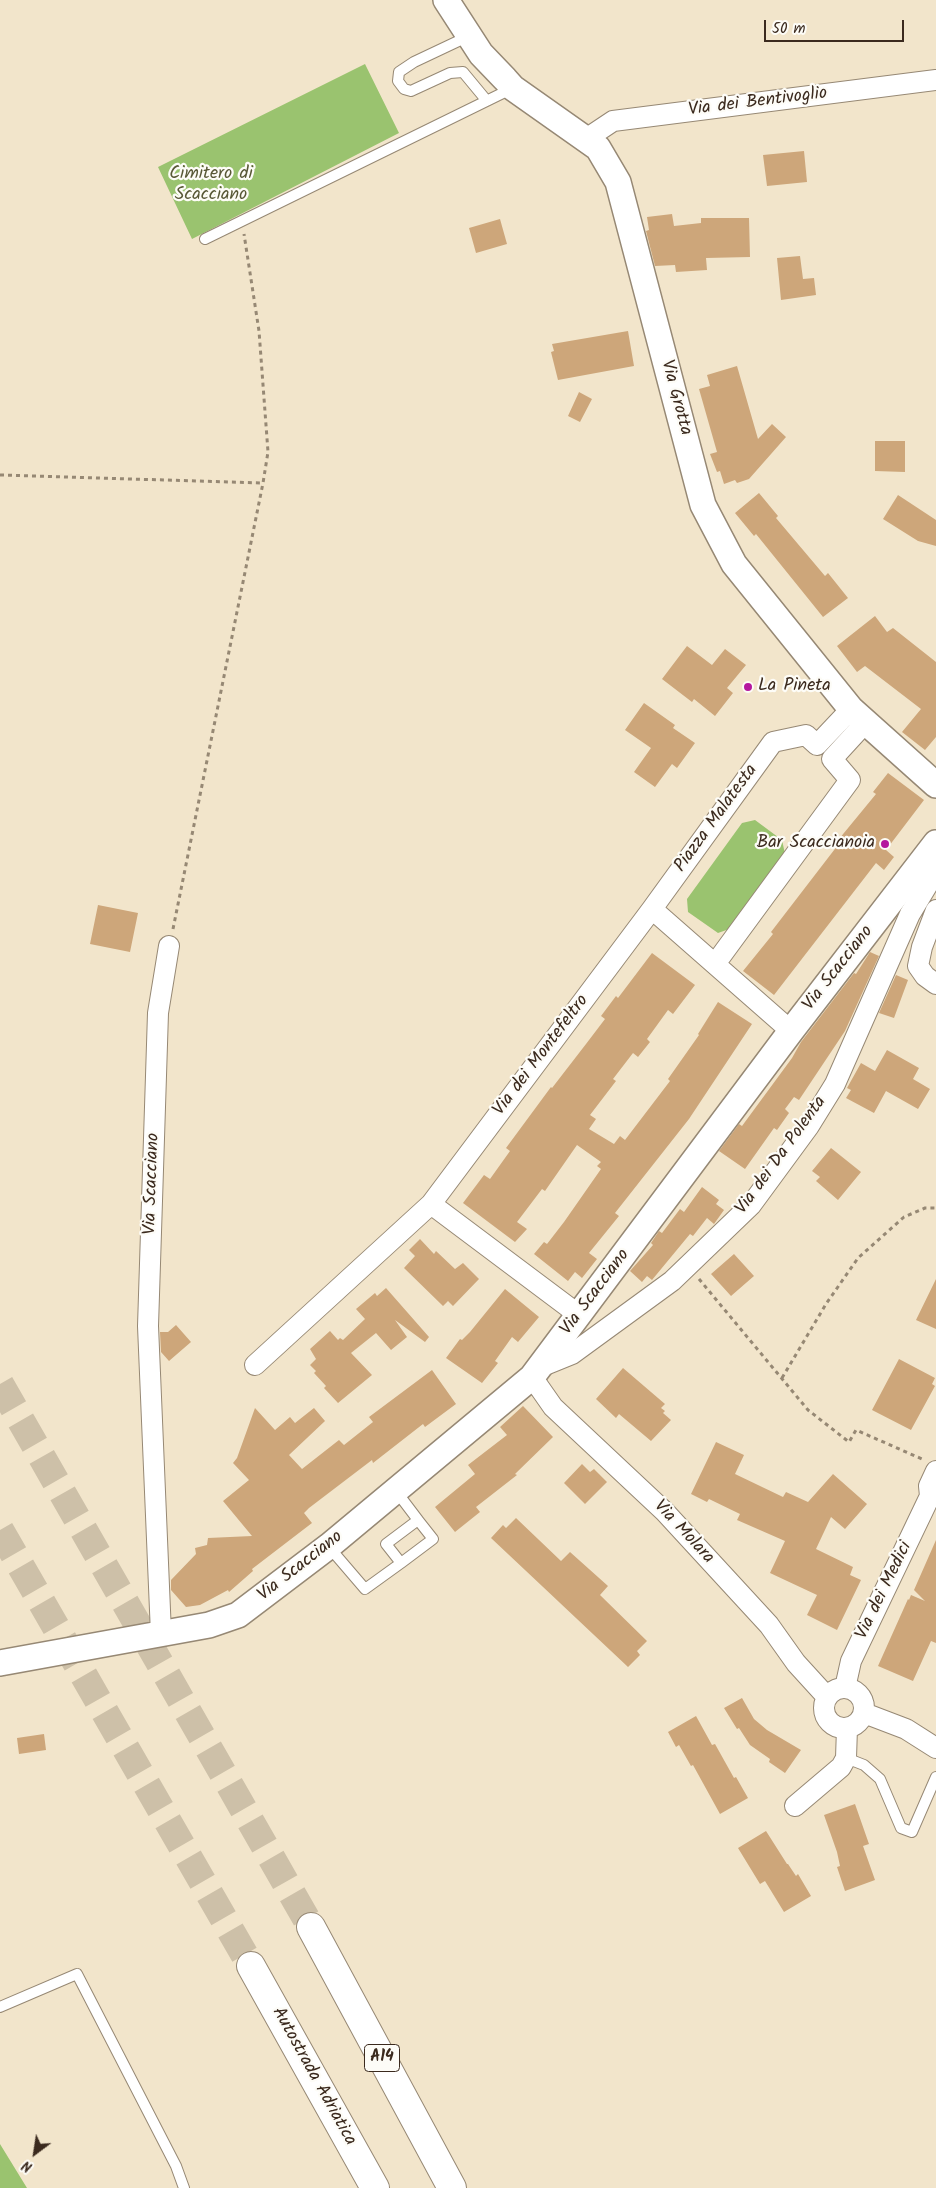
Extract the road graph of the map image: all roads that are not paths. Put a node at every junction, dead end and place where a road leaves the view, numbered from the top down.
1 (446, 0) edge
2 (470, 36) junction
3 (936, 80) edge
4 (513, 88) junction
5 (487, 101) junction
6 (586, 140) junction
7 (205, 239) dead end
8 (858, 716) junction
9 (936, 785) edge
10 (936, 843) edge
11 (936, 871) edge
12 (652, 909) junction
13 (936, 910) edge
14 (169, 946) road end
15 (715, 964) junction
16 (936, 984) edge
17 (791, 1031) junction
18 (431, 1204) junction
19 (579, 1315) junction
20 (255, 1366) dead end
21 (536, 1372) junction
22 (932, 1466) edge
23 (396, 1491) junction
24 (933, 1498) edge
25 (418, 1520) junction
26 (329, 1546) junction
27 (401, 1564) junction
28 (161, 1634) junction
29 (0, 1663) edge
30 (845, 1688) junction
31 (827, 1697) junction
32 (864, 1713) junction
33 (847, 1728) junction
34 (936, 1748) edge
35 (846, 1758) junction
36 (936, 1777) edge
37 (795, 1806) dead end
38 (311, 1927) tunnel mouth
39 (251, 1966) tunnel mouth
40 (0, 2007) edge
41 (184, 2188) edge
42 (375, 2188) edge
43 (452, 2188) edge

1 - 2 street, Via Grotta
2 - 4 street, Via Grotta
2 - 5 lane
3 - 6 street, Via dei Bentivoglio
4 - 5 lane
4 - 6 street, Via Grotta
5 - 7 lane
6 - 8 street, Via Grotta
8 - 9 street, Via Grotta
8 - 12 street, Piazza Malatesta
8 - 15 street
10 - 17 street, Via Scacciano
11 - 21 street, Via dei Da Polenta
12 - 15 street
12 - 18 street, Via dei Montefeltro
13 - 16 street
14 - 28 street, Via Scacciano
15 - 17 street
17 - 19 street, Via Scacciano
18 - 19 street
18 - 20 street, Via dei Montefeltro
19 - 21 street, Via Scacciano
21 - 23 street, Via Scacciano
21 - 31 street, Via Molara
22 - 24 street, Via dei Medici
23 - 25 lane
23 - 26 street, Via Scacciano
24 - 30 street, Via dei Medici
25 - 27 lane
25 - 27 lane
26 - 27 lane
26 - 28 street, Via Scacciano
28 - 29 street, Via Scacciano
30 - 31 street
30 - 32 street
31 - 33 street
32 - 33 street
32 - 34 street
33 - 35 street
35 - 36 lane
35 - 37 street
38 - 43 highway, A14
39 - 42 highway, Autostrada Adriatica
40 - 41 lane

